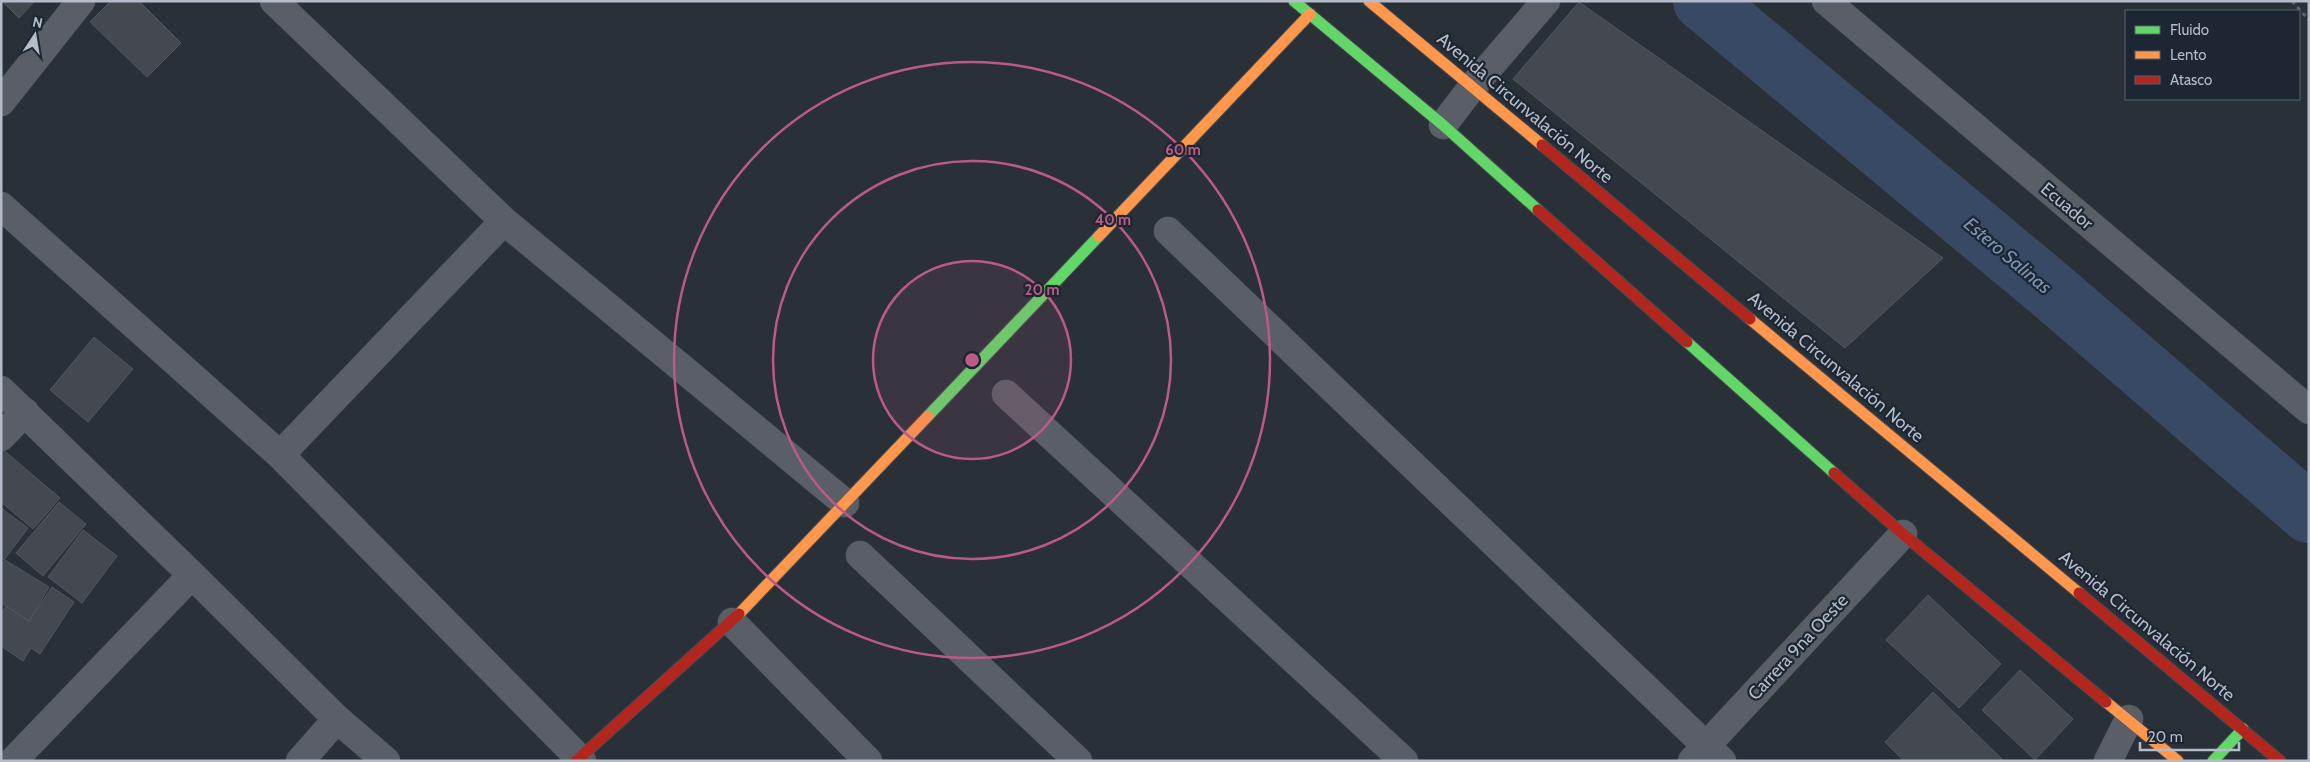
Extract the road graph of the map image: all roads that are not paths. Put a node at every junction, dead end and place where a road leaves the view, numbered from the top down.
1 (81, 1) edge
2 (274, 1) edge
3 (1294, 1) edge
4 (1369, 1) edge
5 (1546, 1) edge
6 (1830, 2) edge
7 (1310, 14) junction
8 (1473, 86) junction
9 (1, 102) edge
10 (1442, 125) junction
11 (1, 206) edge
12 (504, 221) junction
13 (1168, 231) dead end
14 (1, 390) edge
15 (1006, 394) dead end
16 (2309, 410) edge
17 (25, 412) junction
18 (1, 437) edge
19 (280, 455) junction
20 (846, 503) junction
21 (1903, 534) junction
22 (860, 555) dead end
23 (192, 575) junction
24 (732, 622) junction
25 (337, 719) junction
26 (2129, 719) junction
27 (2243, 729) junction
28 (1707, 756) edge
29 (579, 759) edge
30 (12, 761) edge
31 (300, 761) edge
32 (386, 761) edge
33 (868, 761) edge
34 (1078, 761) edge
35 (1404, 761) edge
36 (2108, 761) edge
37 (2178, 761) edge
38 (2213, 761) edge
39 (2280, 761) edge

1 - 9 street
2 - 12 street
3 - 7 main road
4 - 8 main road, Avenida Circunvalación Norte
5 - 8 street
6 - 16 street, Ecuador
7 - 10 main road
7 - 20 main road
8 - 10 street
8 - 27 main road, Avenida Circunvalación Norte
10 - 21 main road
11 - 19 street
12 - 19 street
12 - 20 street
13 - 28 street
14 - 17 street
15 - 35 street
17 - 18 street
17 - 23 street
19 - 29 street
20 - 24 main road
21 - 26 main road
21 - 28 street, Carrera 9na Oeste
22 - 34 street
23 - 25 street
23 - 30 street
24 - 29 main road
24 - 33 street
25 - 31 street
25 - 32 street
26 - 36 street
26 - 37 main road
27 - 38 main road
27 - 39 main road, Avenida Circunvalación Norte

